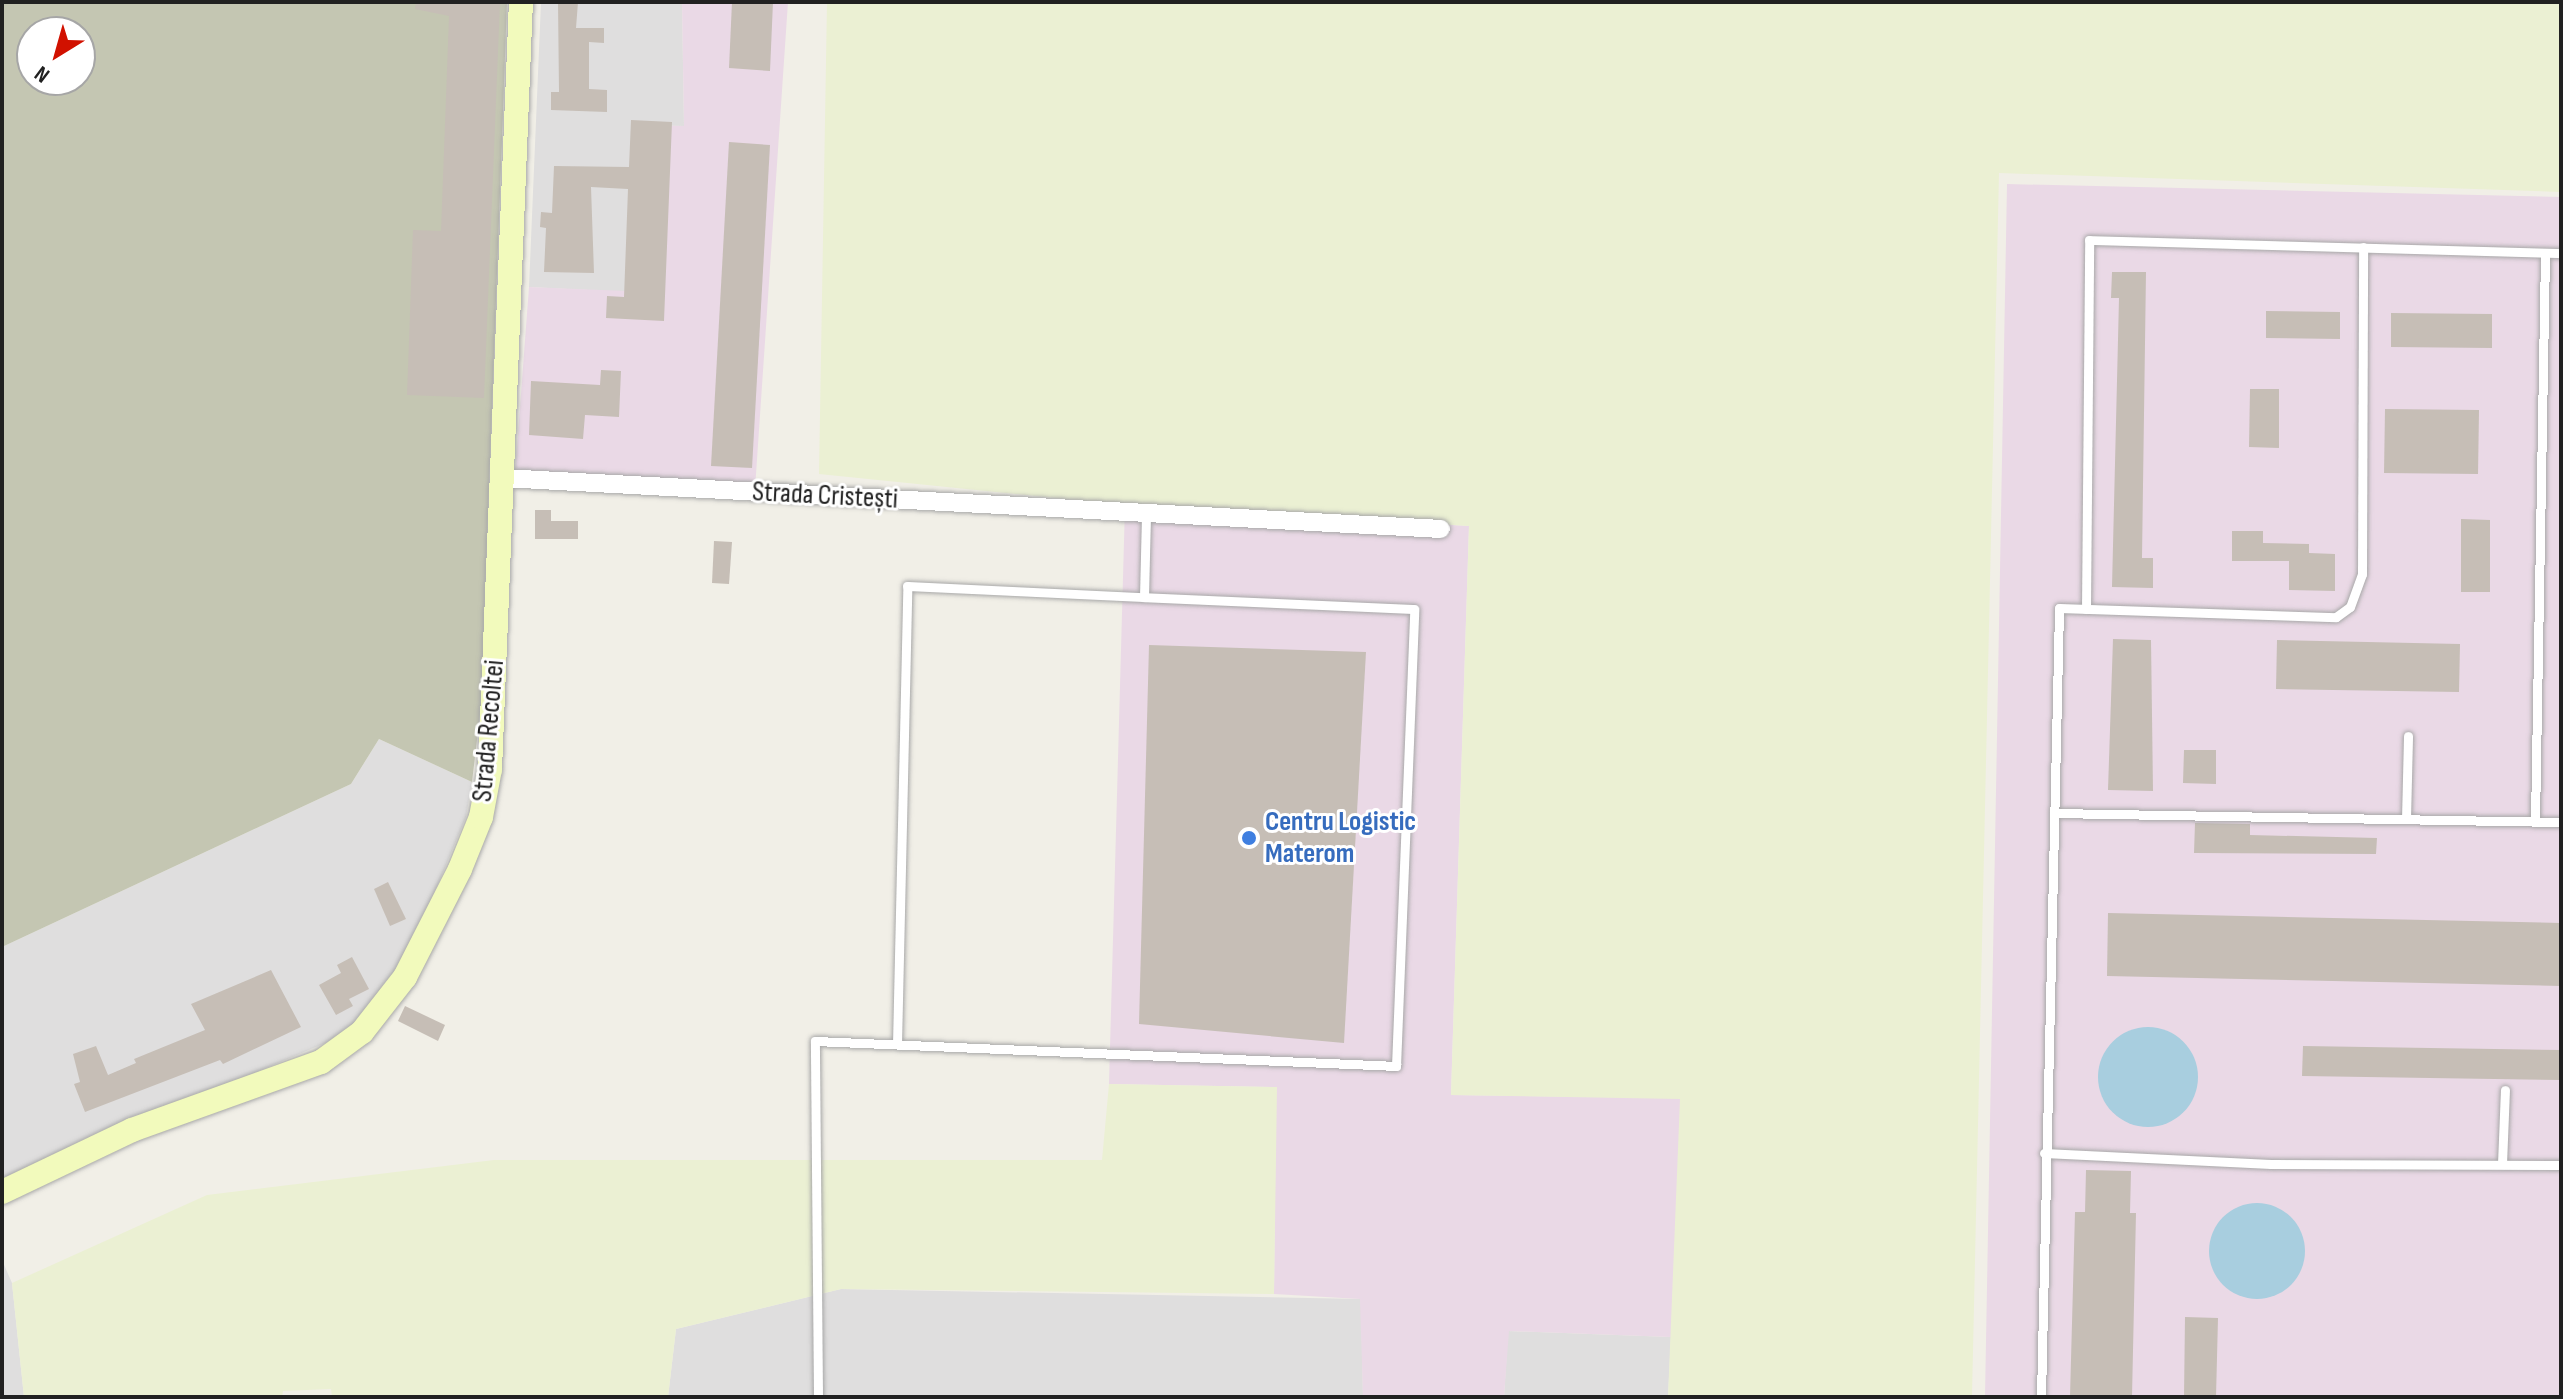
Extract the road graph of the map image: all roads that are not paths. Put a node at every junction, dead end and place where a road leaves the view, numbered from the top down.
1 (521, 2) edge
2 (2363, 247) junction
3 (2545, 253) junction
4 (2561, 253) edge
5 (503, 478) junction
6 (1146, 515) junction
7 (1441, 529) dead end
8 (1144, 597) junction
9 (2086, 609) junction
10 (2408, 736) dead end
11 (2054, 813) junction
12 (2406, 819) junction
13 (2535, 821) junction
14 (2561, 822) edge
15 (897, 1044) junction
16 (2505, 1090) dead end
17 (2044, 1153) junction
18 (2502, 1164) junction
19 (2561, 1165) edge
20 (2, 1192) edge
21 (818, 1397) edge
22 (2041, 1397) edge

1 - 5 street, Strada Recoltei
2 - 3 lane
2 - 9 lane
2 - 9 lane
3 - 4 lane
3 - 13 lane
5 - 6 street, Strada Cristești
5 - 20 street, Strada Recoltei
6 - 7 street, Strada Cristești
6 - 8 lane
8 - 15 lane
8 - 15 lane
9 - 11 lane
10 - 12 lane
11 - 12 lane
11 - 17 lane
12 - 13 lane
13 - 14 lane
15 - 21 lane
16 - 18 lane
17 - 18 lane
17 - 22 lane
18 - 19 lane

